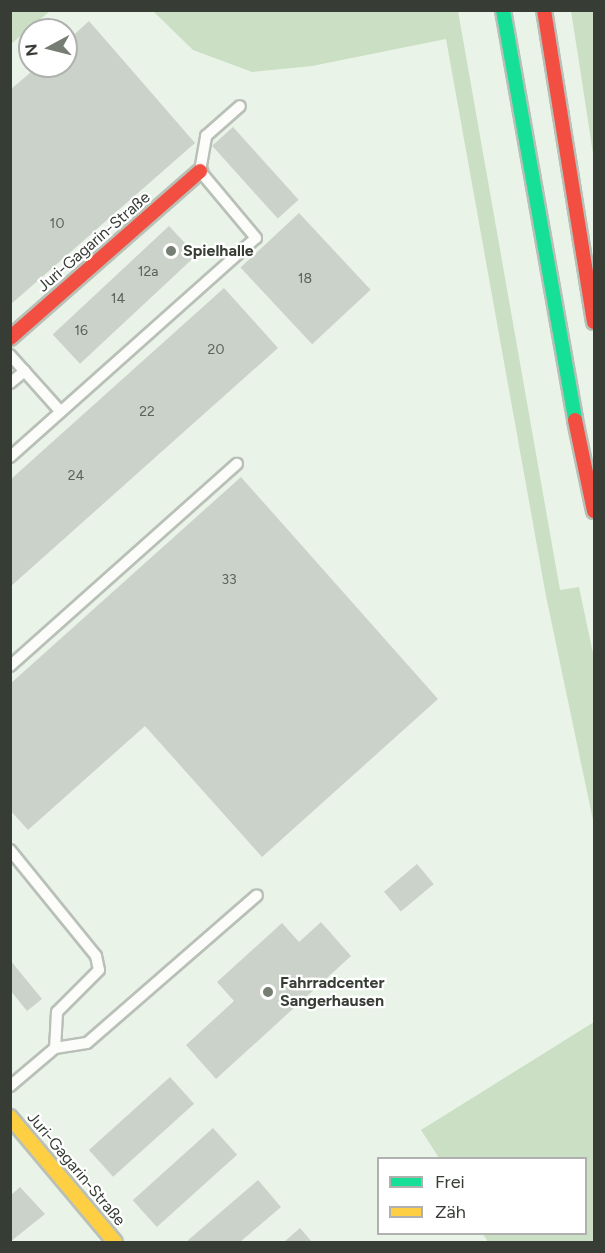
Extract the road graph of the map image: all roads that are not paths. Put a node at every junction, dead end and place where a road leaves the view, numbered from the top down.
1 (503, 10) edge
2 (544, 10) edge
3 (240, 106) dead end
4 (200, 171) junction
5 (594, 322) edge
6 (10, 338) edge
7 (10, 355) edge
8 (25, 370) junction
9 (10, 383) edge
10 (61, 412) junction
11 (10, 457) edge
12 (237, 464) dead end
13 (594, 511) edge
14 (10, 666) edge
15 (10, 850) edge
16 (256, 895) dead end
17 (55, 1048) junction
18 (10, 1086) edge
19 (10, 1117) edge
20 (115, 1242) edge

1 - 13 main road
2 - 5 main road
3 - 4 lane
4 - 6 main road, Juri-Gagarin-Straße
4 - 10 lane
7 - 8 lane
8 - 9 lane
8 - 10 lane
10 - 11 lane
12 - 14 lane
15 - 17 lane
16 - 17 lane
17 - 18 lane
19 - 20 main road, Juri-Gagarin-Straße

